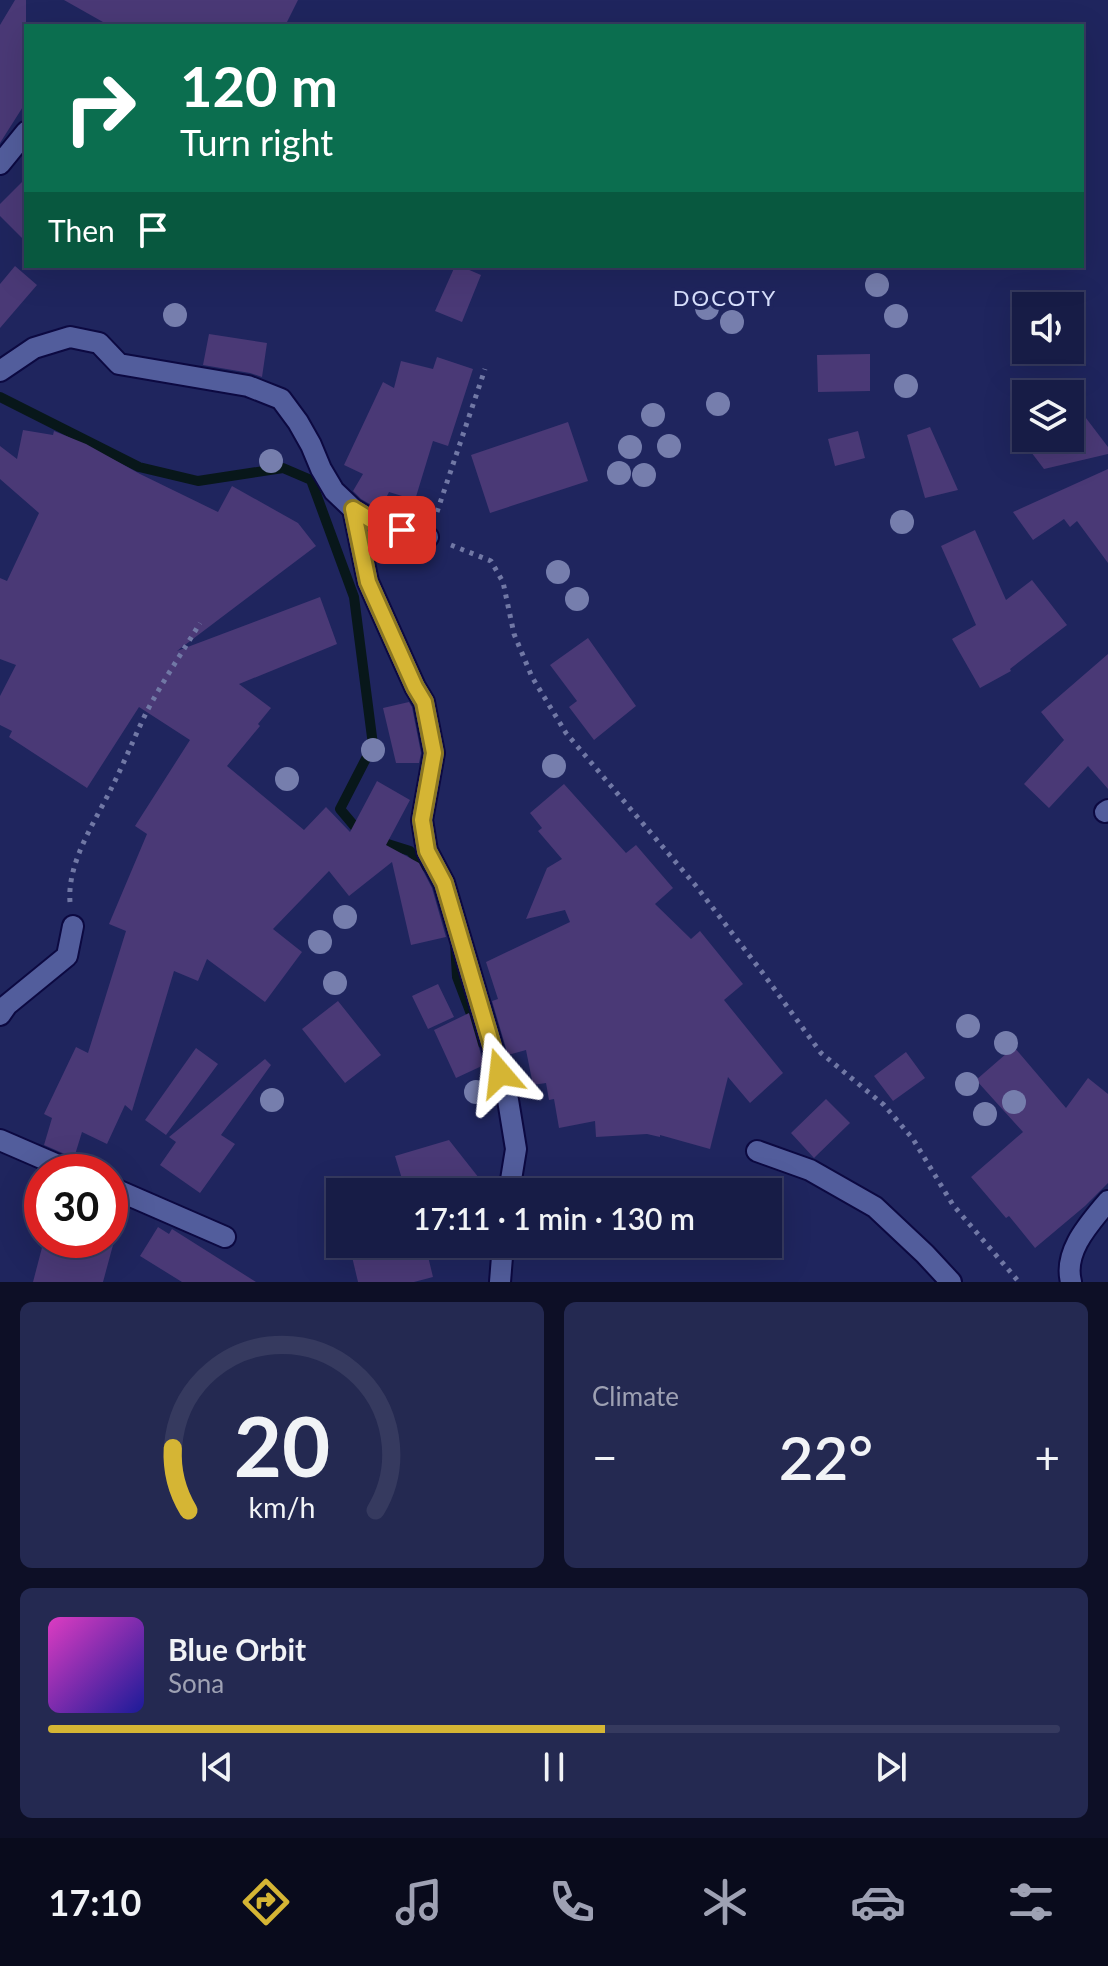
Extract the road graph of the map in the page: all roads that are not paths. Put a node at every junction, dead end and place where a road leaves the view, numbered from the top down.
1 (24, 134) edge
2 (0, 164) edge
3 (0, 371) edge
4 (353, 509) junction
5 (428, 537) road end
6 (73, 926) road end
7 (0, 1015) edge
8 (0, 1140) edge
9 (757, 1151) dead end
10 (32, 1154) edge
11 (511, 1178) edge
12 (128, 1195) edge
13 (1108, 1201) edge
14 (225, 1237) dead end
15 (502, 1258) edge
16 (500, 1282) edge
17 (951, 1282) edge
18 (1071, 1282) edge

1 - 2 street
3 - 4 street
4 - 5 street
4 - 11 street
6 - 7 street
8 - 10 street
9 - 17 street
12 - 14 street
13 - 18 street
15 - 16 street

